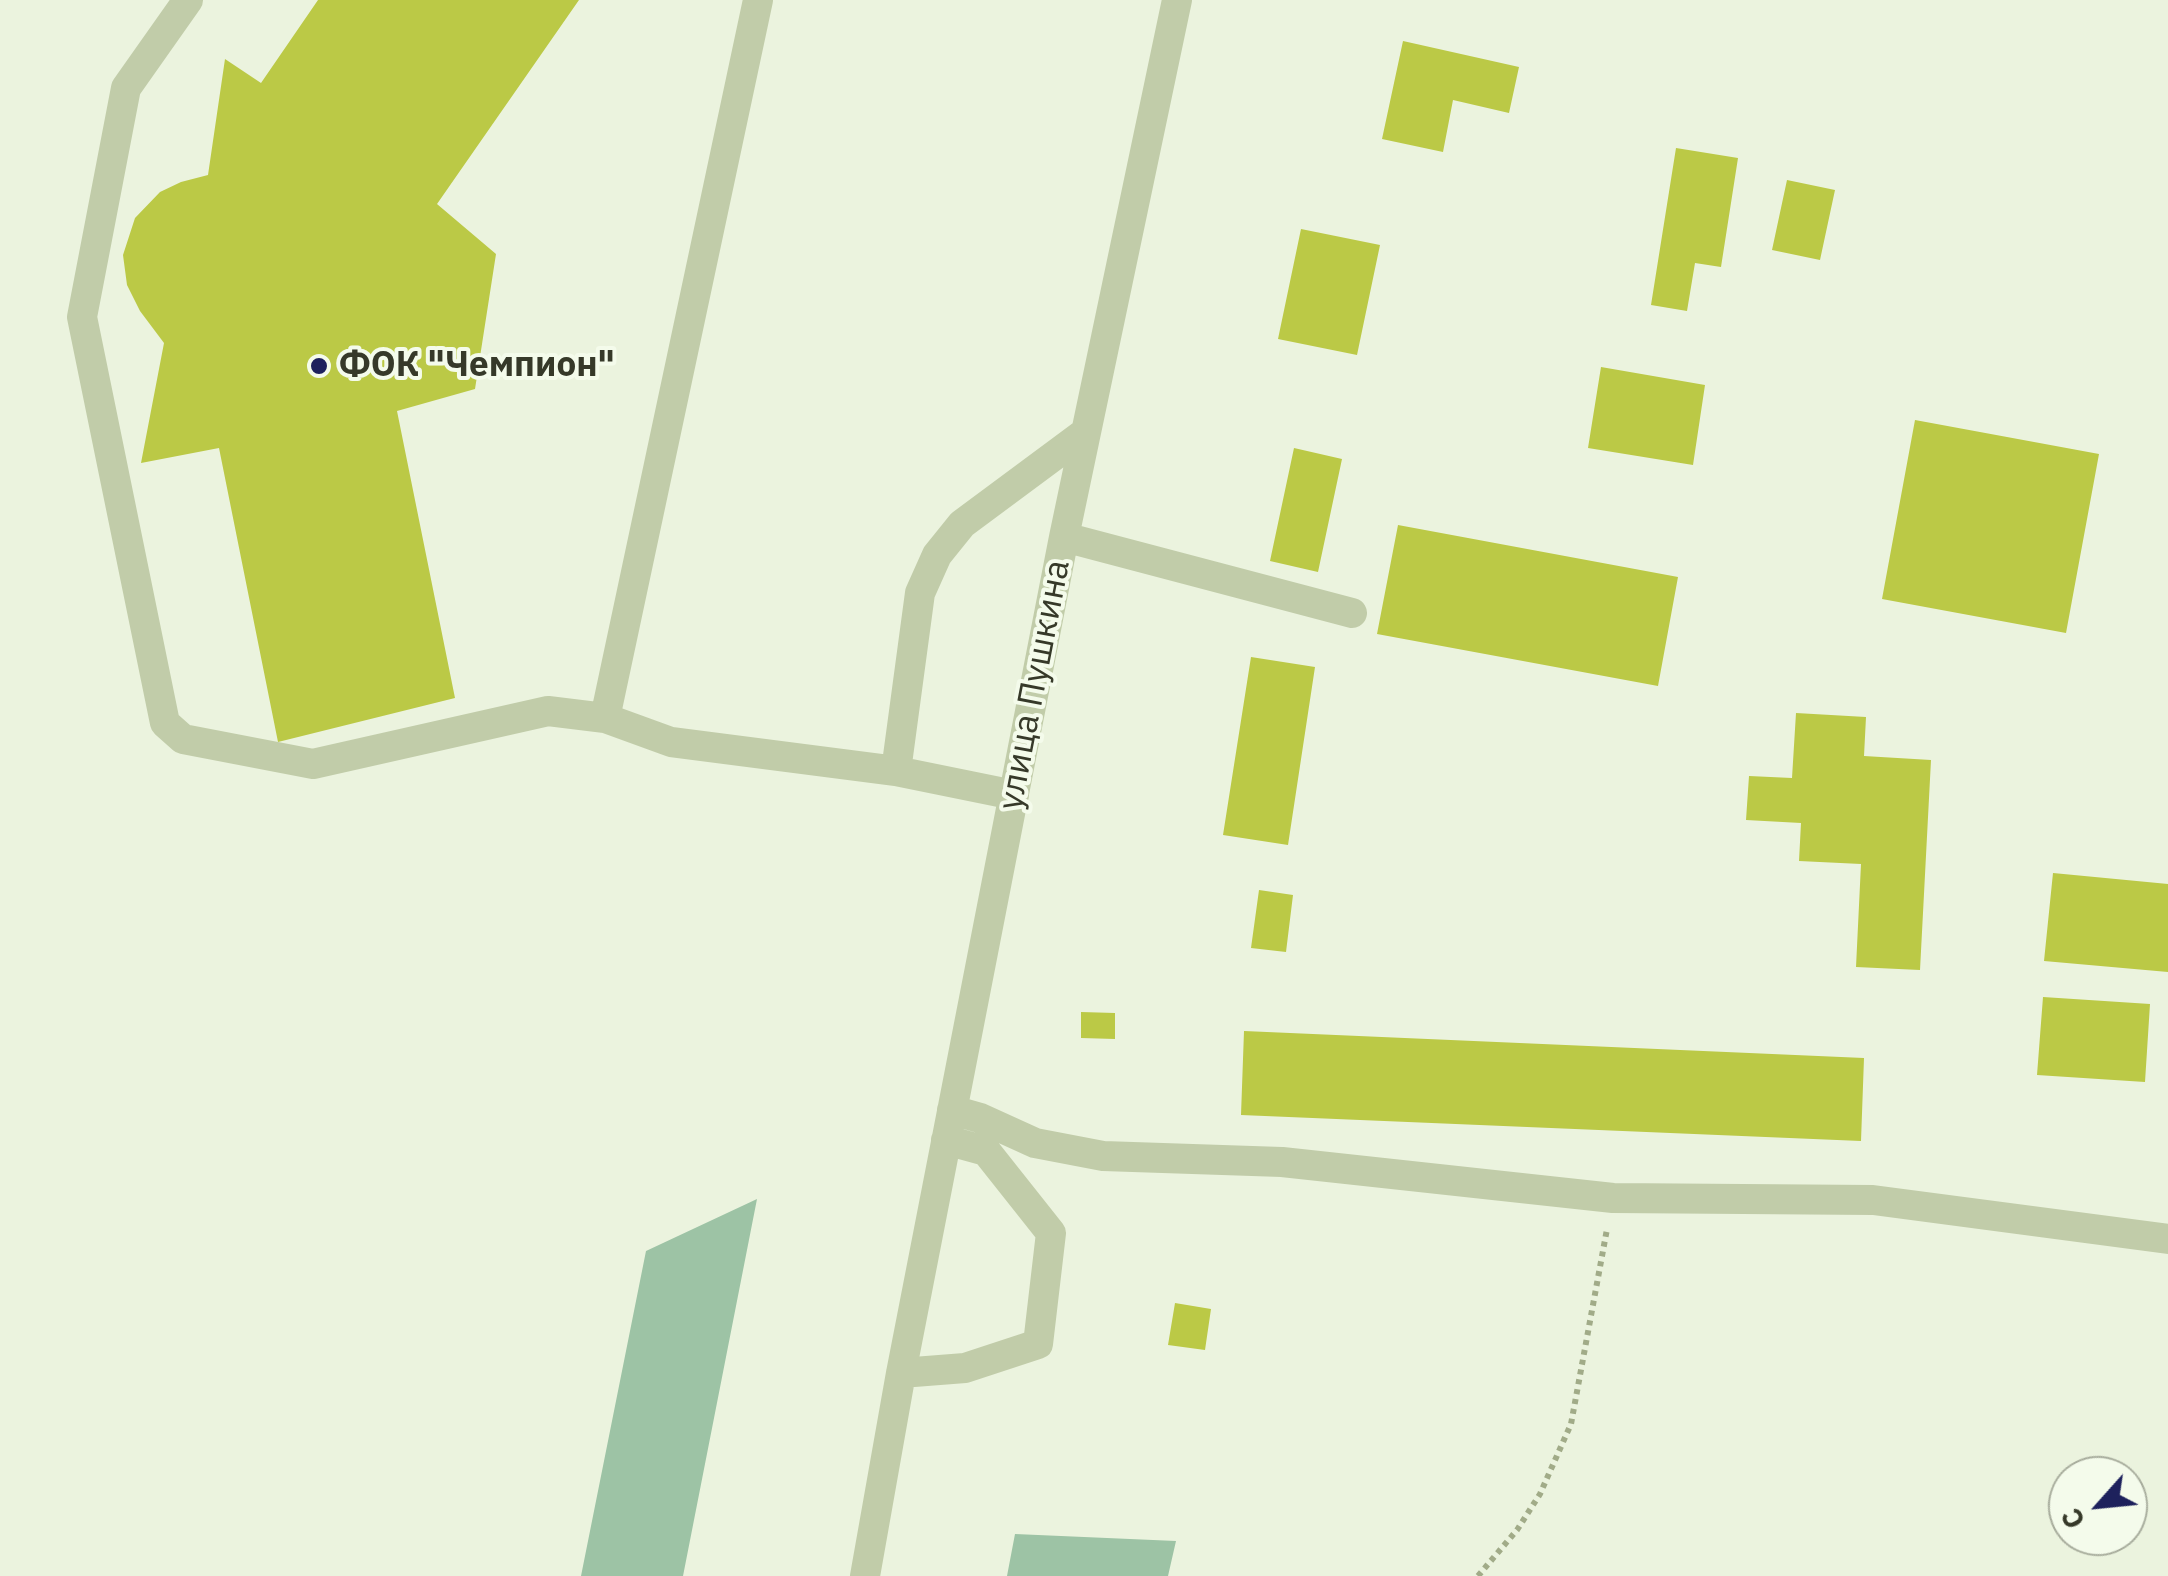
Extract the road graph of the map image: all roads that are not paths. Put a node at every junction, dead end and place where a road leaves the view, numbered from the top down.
1 (188, 0) edge
2 (758, 0) edge
3 (1177, 0) edge
4 (1086, 432) junction
5 (1064, 536) junction
6 (1352, 613) dead end
7 (605, 718) junction
8 (896, 771) junction
9 (1014, 795) junction
10 (952, 1110) junction
11 (946, 1140) junction
12 (2168, 1239) edge
13 (901, 1372) junction
14 (866, 1576) edge

1 - 7 street
2 - 7 street
3 - 4 street, улица Пушкина
4 - 5 street, улица Пушкина
4 - 8 street
5 - 6 street
5 - 9 street, улица Пушкина
7 - 8 street
8 - 9 street
9 - 10 street, улица Пушкина
10 - 11 street, улица Пушкина
10 - 12 street
11 - 13 street, улица Пушкина
11 - 13 street
13 - 14 street, улица Пушкина

